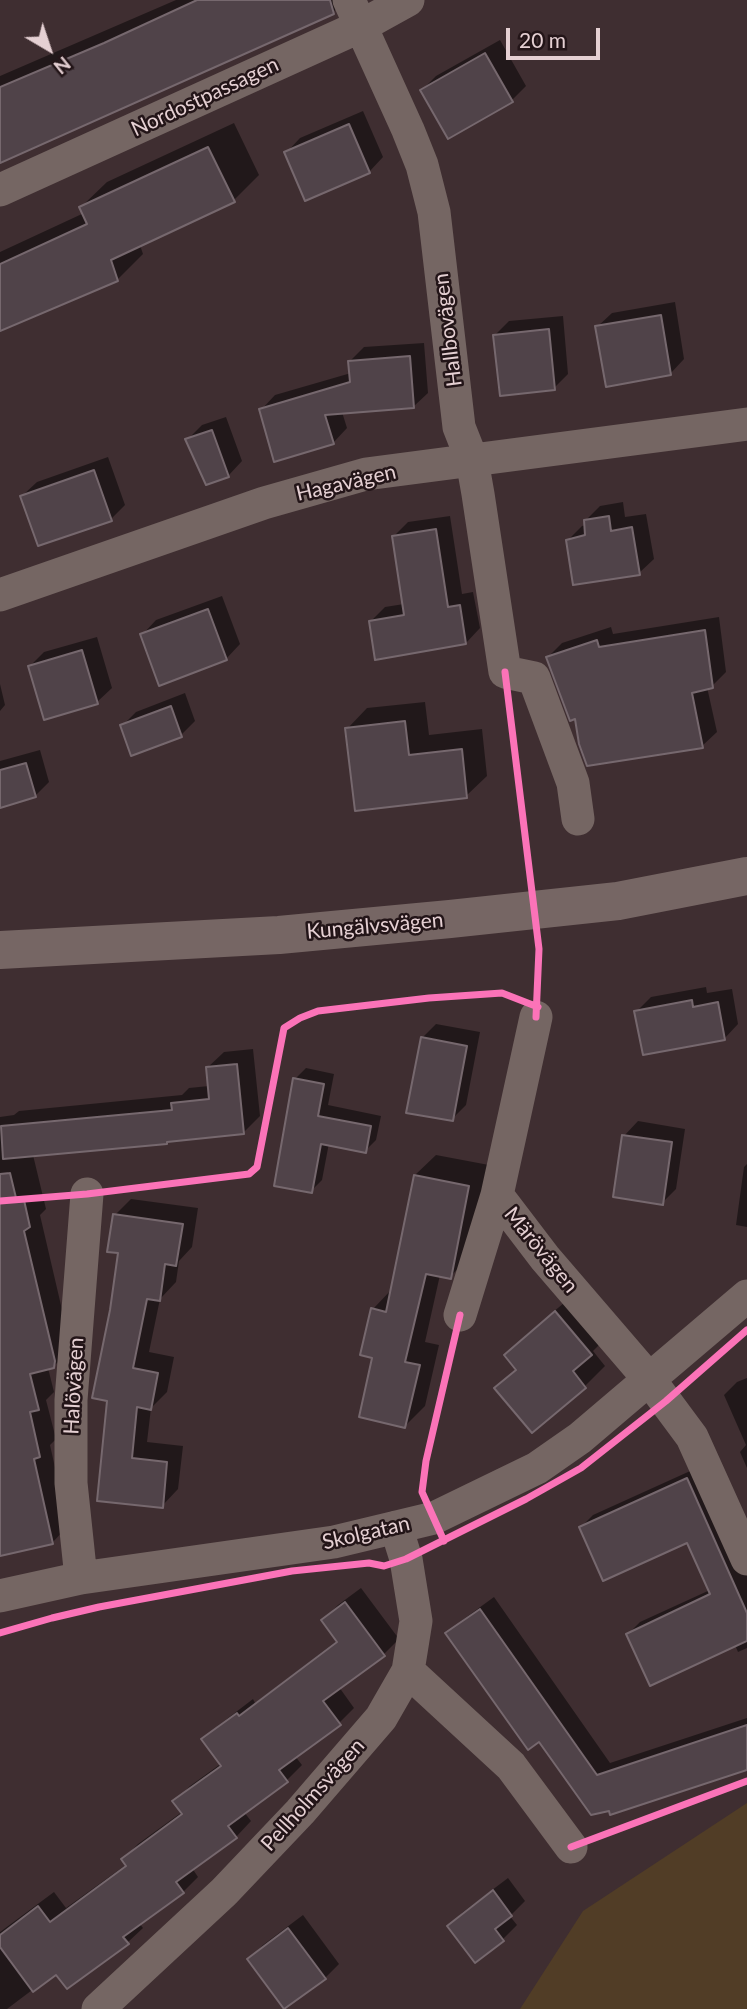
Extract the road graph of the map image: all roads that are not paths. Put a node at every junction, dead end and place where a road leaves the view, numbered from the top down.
1 (408, 0) edge
2 (355, 13) edge
3 (0, 190) edge
4 (747, 424) edge
5 (472, 460) junction
6 (0, 594) edge
7 (578, 819) dead end
8 (747, 876) edge
9 (0, 950) edge
10 (536, 1017) dead end
11 (88, 1194) dead end
12 (497, 1195) junction
13 (747, 1296) edge
14 (460, 1315) dead end
15 (649, 1380) junction
16 (396, 1527) junction
17 (747, 1559) edge
18 (81, 1577) junction
19 (0, 1595) edge
20 (408, 1671) junction
21 (571, 1847) dead end
22 (98, 2009) edge

1 - 2 street, Nordostpassagen
2 - 3 street, Nordostpassagen
2 - 5 street, Hallbovägen
4 - 5 street, Hagavägen
5 - 6 street, Hagavägen
5 - 7 street, Hallbovägen
8 - 9 main road, Kungälvsvägen
10 - 12 street, Märövägen
11 - 18 street, Halövägen
12 - 14 street
12 - 15 street, Märövägen
13 - 15 street, Skolgatan
15 - 16 street, Skolgatan
15 - 17 street, Märövägen
16 - 18 street, Skolgatan
16 - 20 street, Pellholmsvägen
18 - 19 street, Skolgatan
20 - 21 street
20 - 22 street, Pellholmsvägen

